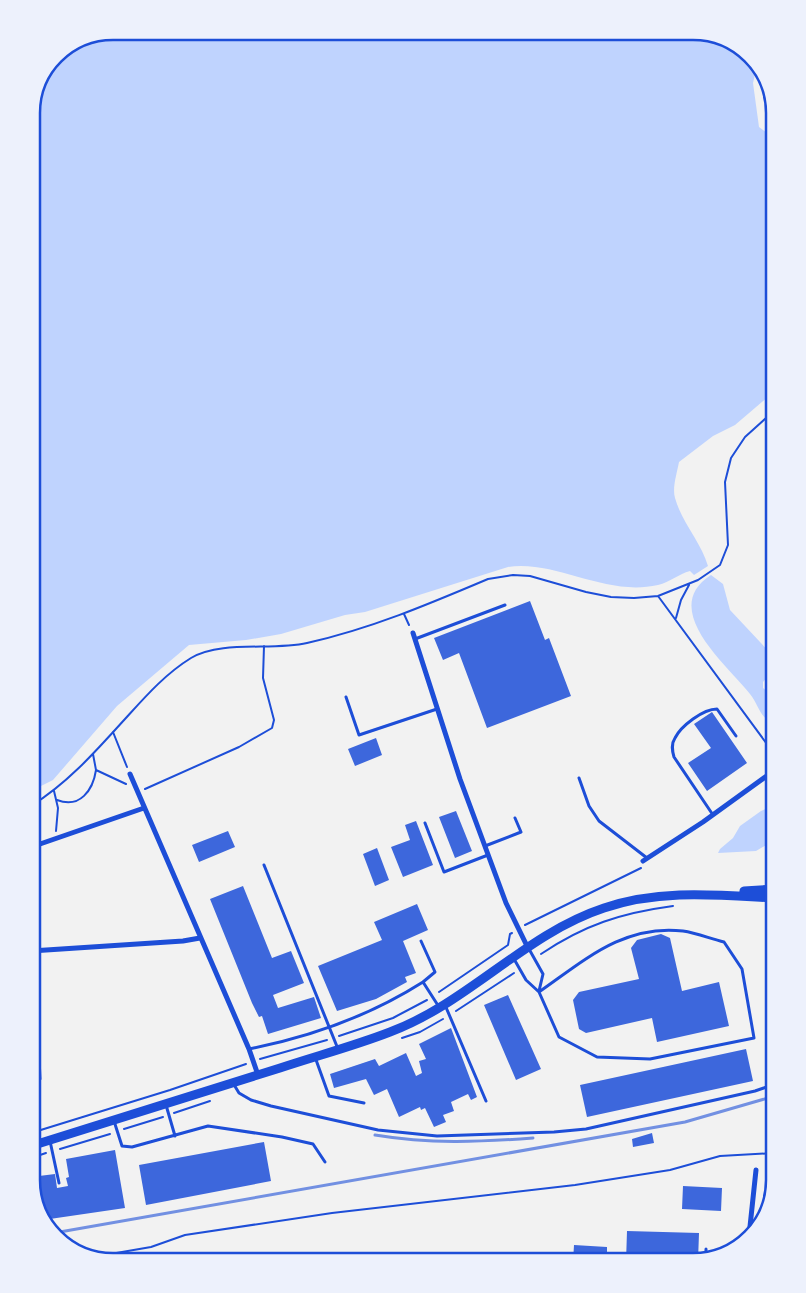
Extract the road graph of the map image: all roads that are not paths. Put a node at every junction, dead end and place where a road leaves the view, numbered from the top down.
1 (505, 605) dead end
2 (413, 632) road end
3 (415, 639) junction
4 (346, 697) dead end
5 (437, 709) junction
6 (736, 736) dead end
7 (130, 774) road end
8 (766, 777) edge
9 (579, 778) dead end
10 (144, 808) junction
11 (713, 815) junction
12 (515, 818) dead end
13 (425, 823) dead end
14 (40, 844) edge
15 (485, 846) junction
16 (488, 855) junction
17 (645, 860) joint
18 (264, 865) dead end
19 (766, 890) edge
20 (706, 894) junction
21 (766, 897) edge
22 (200, 938) junction
23 (421, 941) dead end
24 (528, 948) junction
25 (40, 950) edge
26 (514, 958) junction
27 (423, 982) junction
28 (539, 992) junction
29 (442, 1006) junction
30 (329, 1026) junction
31 (249, 1049) junction
32 (338, 1050) junction
33 (315, 1056) junction
34 (258, 1075) junction
35 (233, 1083) junction
36 (766, 1087) edge
37 (486, 1101) dead end
38 (364, 1103) dead end
39 (166, 1104) junction
40 (114, 1120) junction
41 (175, 1136) junction
42 (50, 1140) junction
43 (40, 1143) edge
44 (325, 1162) dead end
45 (756, 1170) dead end
46 (59, 1183) dead end
47 (750, 1226) edge

1 - 3 lane
2 - 3 street
3 - 5 street
4 - 5 lane
5 - 15 street
6 - 11 lane
7 - 10 street
8 - 11 street
9 - 17 lane
10 - 14 street
10 - 22 street
11 - 17 street
12 - 15 lane
13 - 16 lane
15 - 16 street
16 - 24 street
18 - 30 lane
19 - 20 main road
20 - 21 main road
20 - 24 main road
22 - 25 street
22 - 31 street
23 - 27 lane
24 - 26 main road
24 - 28 lane
26 - 28 lane
26 - 29 main road
27 - 29 lane
27 - 30 lane
28 - 28 lane
29 - 32 main road
29 - 37 lane
30 - 31 lane
30 - 32 lane
31 - 34 street
32 - 33 main road
33 - 34 main road
33 - 38 lane
34 - 35 main road
35 - 36 lane
35 - 39 main road
39 - 40 main road
39 - 41 lane
40 - 41 lane
40 - 42 main road
41 - 44 lane
42 - 43 main road
42 - 46 lane
45 - 47 street

